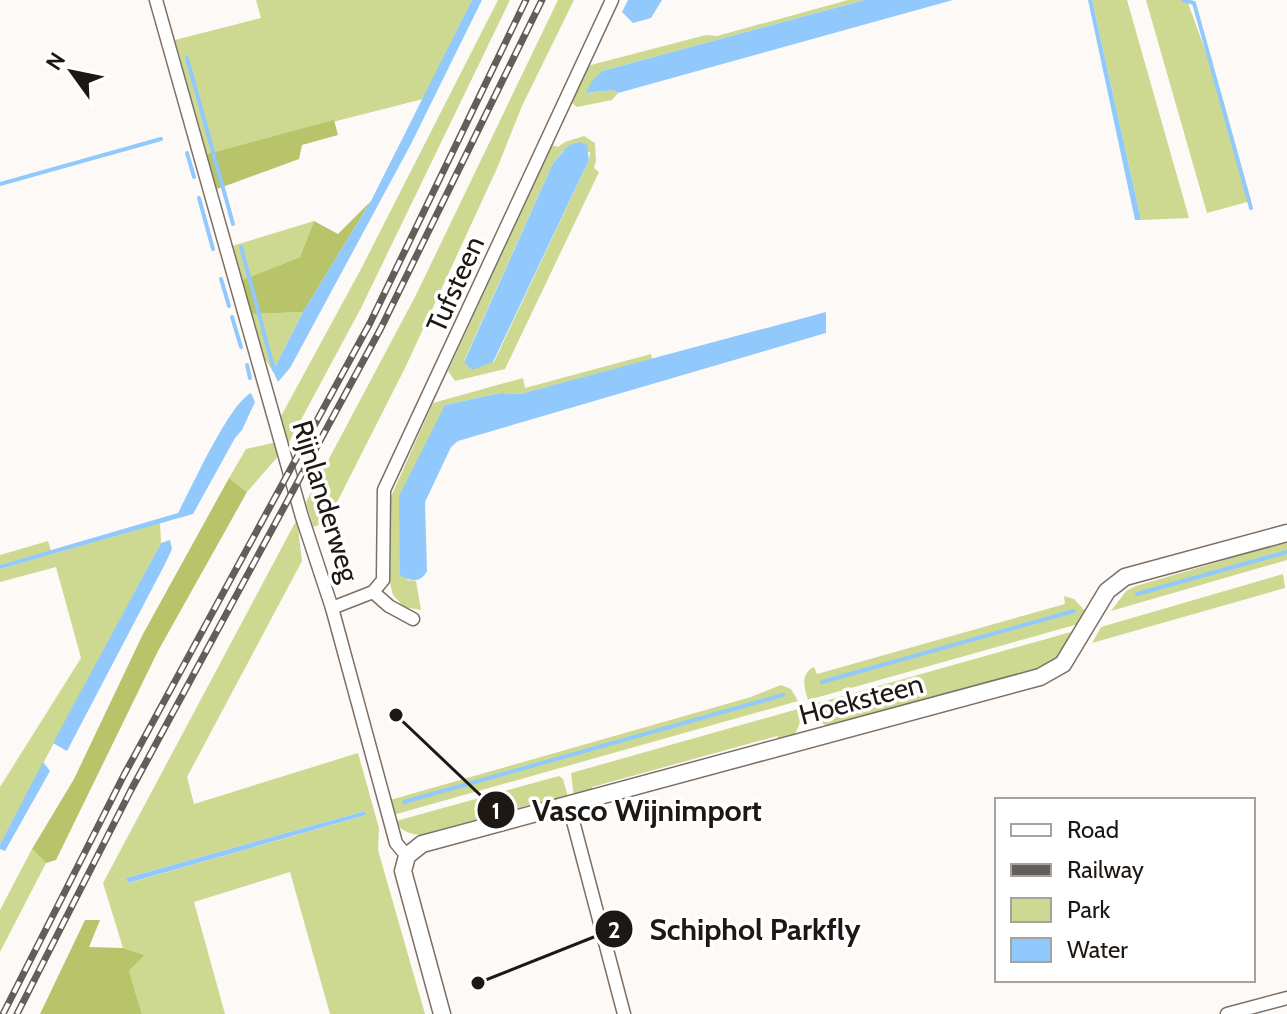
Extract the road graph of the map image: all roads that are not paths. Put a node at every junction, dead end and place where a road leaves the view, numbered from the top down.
1 (156, 0) edge
2 (612, 0) edge
3 (1287, 533) edge
4 (373, 592) junction
5 (332, 608) junction
6 (413, 619) dead end
7 (569, 806) junction
8 (407, 856) junction
9 (1287, 998) edge
10 (442, 1014) edge
11 (624, 1014) edge
12 (1227, 1014) edge

1 - 5 street, Rijnlanderweg
2 - 4 street, Tufsteen
3 - 7 street, Hoeksteen
4 - 5 street
4 - 6 street
5 - 8 street, Rijnlanderweg
7 - 8 street, Hoeksteen
7 - 11 street
8 - 10 street, Rijnlanderweg
9 - 12 street

